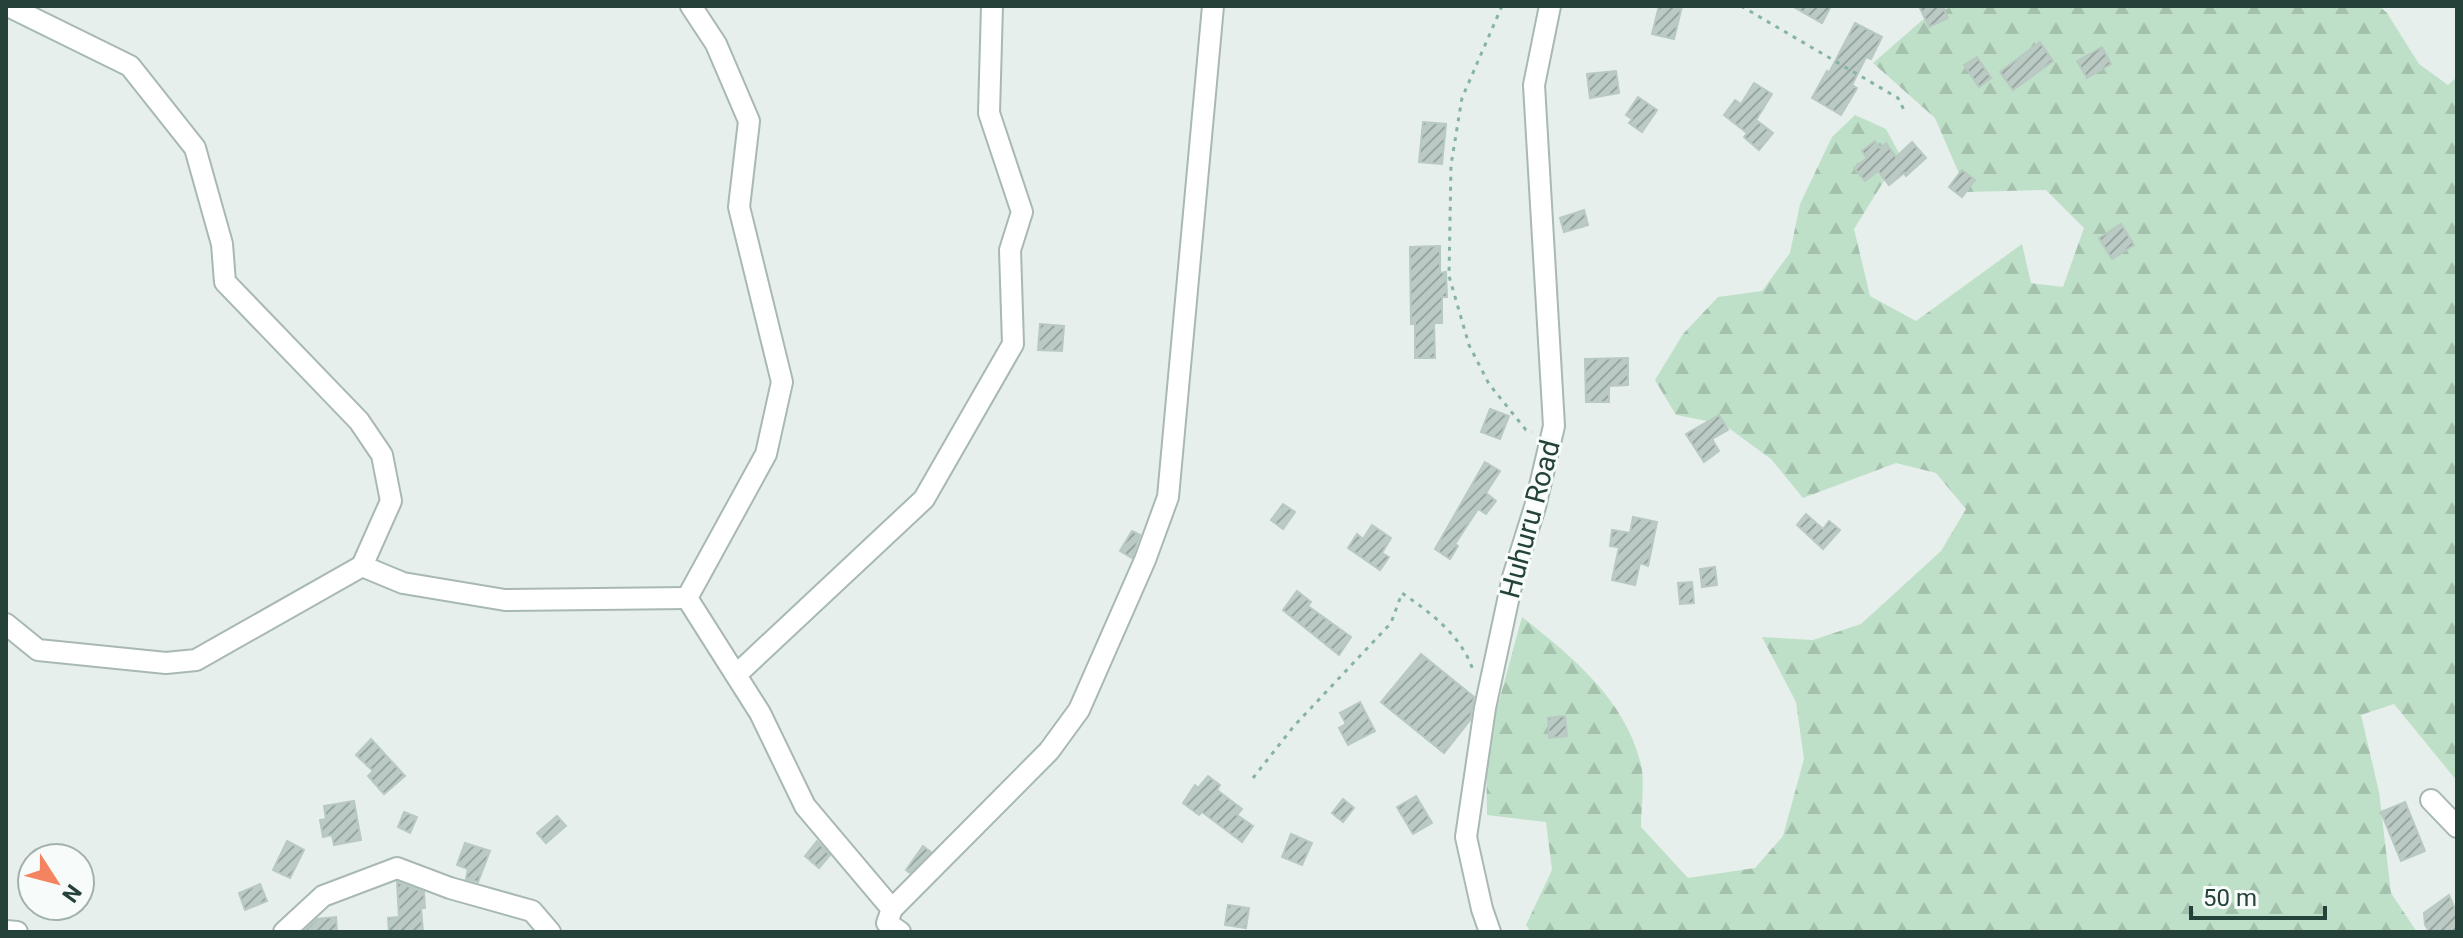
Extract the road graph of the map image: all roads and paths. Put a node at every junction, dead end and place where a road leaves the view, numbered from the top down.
1 (8, 6) edge
2 (691, 6) edge
3 (992, 6) edge
4 (1213, 6) edge
5 (1502, 6) edge
6 (1550, 6) edge
7 (1741, 6) edge
8 (1904, 110) dead end
9 (1551, 437) junction
10 (362, 566) junction
11 (687, 598) junction
12 (6, 624) edge
13 (736, 675) junction
14 (1485, 708) junction
15 (1253, 778) dead end
16 (2431, 800) dead end
17 (2457, 827) edge
18 (891, 924) edge
19 (6, 931) edge
20 (17, 932) edge
21 (284, 932) edge
22 (550, 932) edge
23 (1490, 932) edge

1 - 10 street
2 - 11 street
3 - 13 street
4 - 18 street
5 - 9 path
6 - 9 street, Huhuru Road
7 - 8 path
9 - 14 street, Huhuru Road
10 - 11 street
10 - 12 street
11 - 13 street
13 - 18 street
14 - 15 path
14 - 23 street, Huhuru Road
16 - 17 street
19 - 20 street
21 - 22 street

